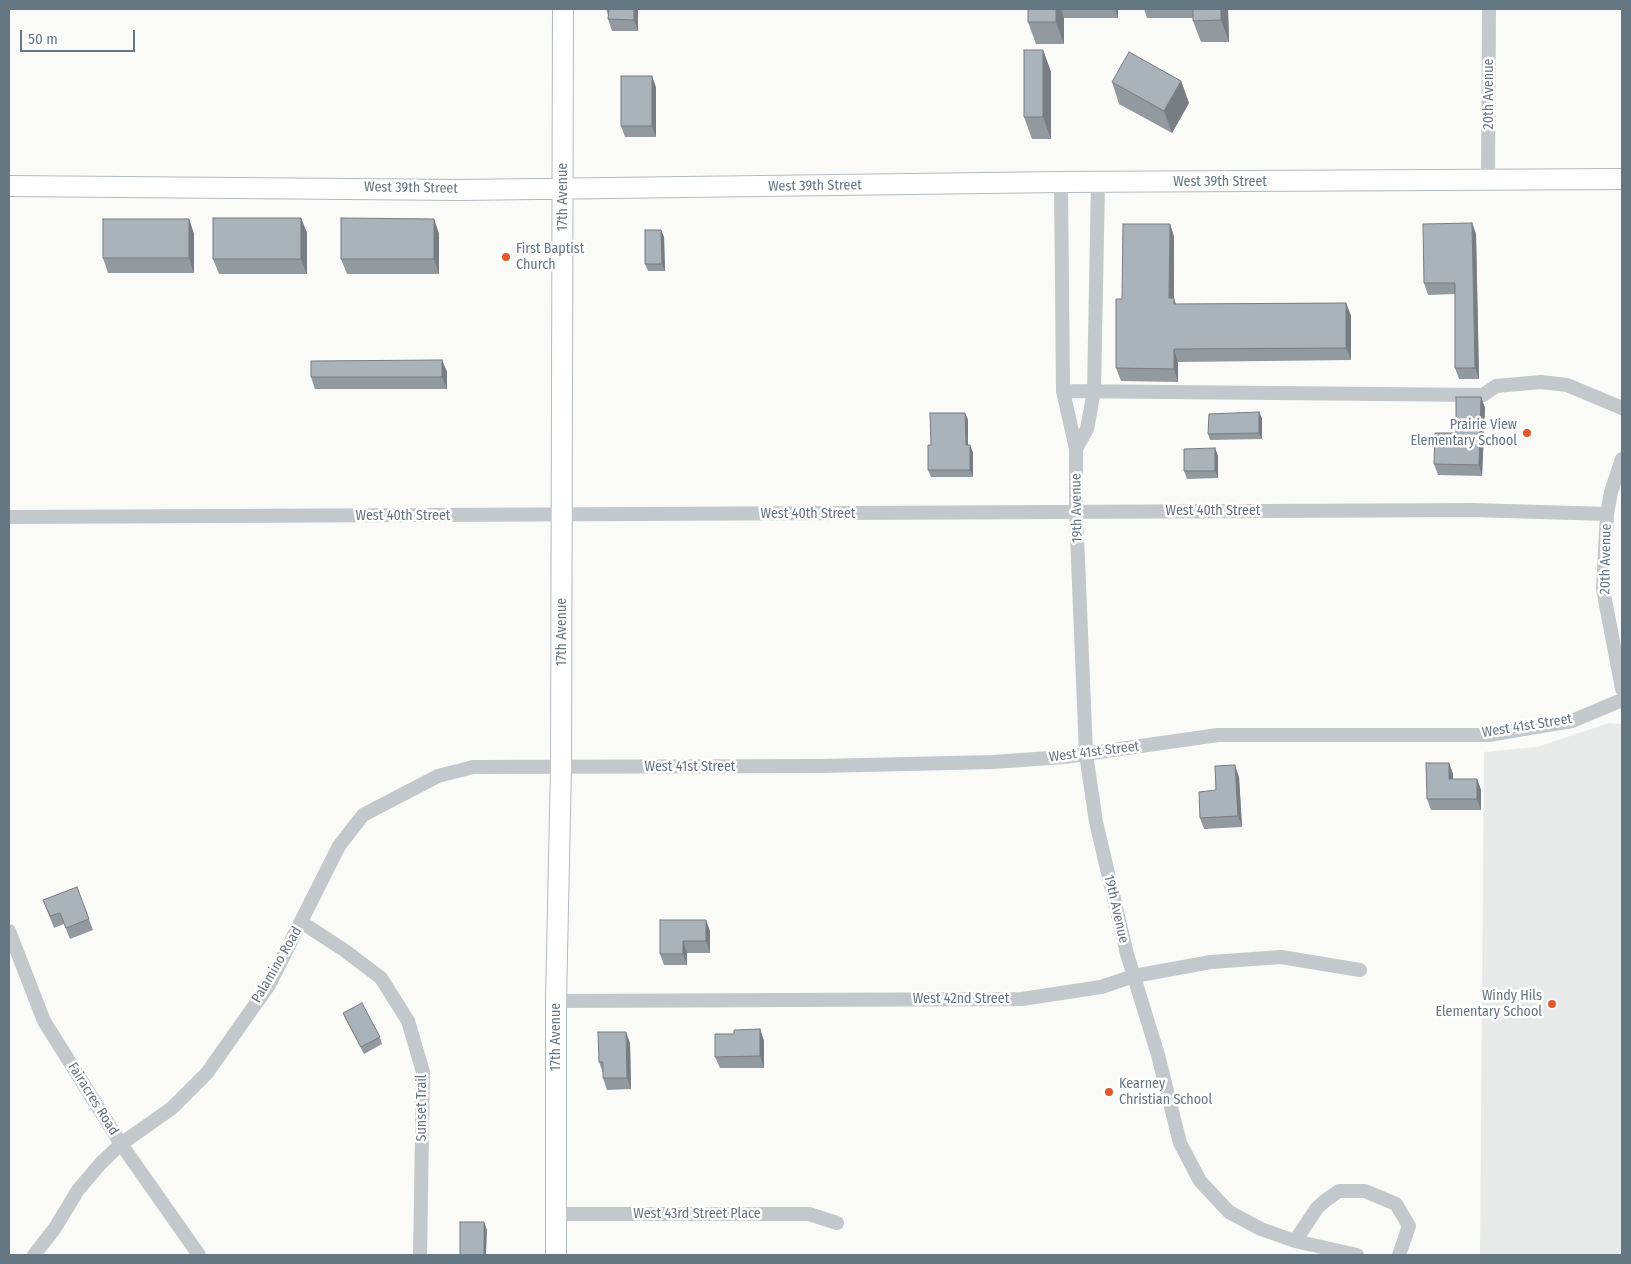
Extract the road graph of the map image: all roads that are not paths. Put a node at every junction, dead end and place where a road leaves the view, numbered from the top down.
1 (563, 9) edge
2 (1489, 9) edge
3 (1622, 179) edge
4 (1488, 180) junction
5 (1061, 182) junction
6 (1098, 182) junction
7 (9, 186) edge
8 (563, 188) junction
9 (1063, 391) junction
10 (1094, 391) junction
11 (1622, 408) edge
12 (1076, 449) junction
13 (1622, 460) edge
14 (1076, 512) junction
15 (1607, 514) junction
16 (562, 515) junction
17 (9, 517) edge
18 (1622, 689) edge
19 (1622, 700) edge
20 (1086, 754) junction
21 (561, 767) junction
22 (301, 922) junction
23 (9, 931) edge
24 (1360, 970) dead end
25 (1134, 976) junction
26 (556, 1002) junction
27 (121, 1144) junction
28 (556, 1214) junction
29 (837, 1223) dead end
30 (1295, 1241) junction
31 (34, 1255) edge
32 (199, 1255) edge
33 (420, 1255) edge
34 (556, 1255) edge
35 (1357, 1255) edge
36 (1399, 1255) edge

1 - 8 main road, 17th Avenue
2 - 4 street, 20th Avenue
3 - 4 main road, West 39th Street
4 - 6 main road, West 39th Street
5 - 6 main road, West 39th Street
5 - 8 main road, West 39th Street
5 - 9 street, 19th Avenue
6 - 10 street, 19th Avenue
7 - 8 main road, West 39th Street
8 - 16 main road, 17th Avenue
9 - 10 street
9 - 12 street, 19th Avenue
10 - 11 street
10 - 12 street, 19th Avenue
12 - 14 street, 19th Avenue
13 - 15 street, 20th Avenue
14 - 15 street, West 40th Street
14 - 16 street, West 40th Street
14 - 20 street, 19th Avenue
15 - 18 street, 20th Avenue
16 - 17 street, West 40th Street
16 - 21 main road, 17th Avenue
19 - 20 street, West 41st Street
20 - 21 street, West 41st Street
20 - 25 street, 19th Avenue
21 - 22 street, Palamino Road
21 - 26 main road, 17th Avenue
22 - 27 street, Palamino Road
22 - 33 street, Sunset Trail
23 - 27 street, Fairacres Road
24 - 25 street, West 42nd Street
25 - 26 street, West 42nd Street
25 - 30 street, 19th Avenue
26 - 28 main road, 17th Avenue
27 - 31 street, Palamino Road
27 - 32 street, Fairacres Road
28 - 29 street, West 43rd Street Place
28 - 34 main road, 17th Avenue
30 - 35 street, 19th Avenue
30 - 36 street

